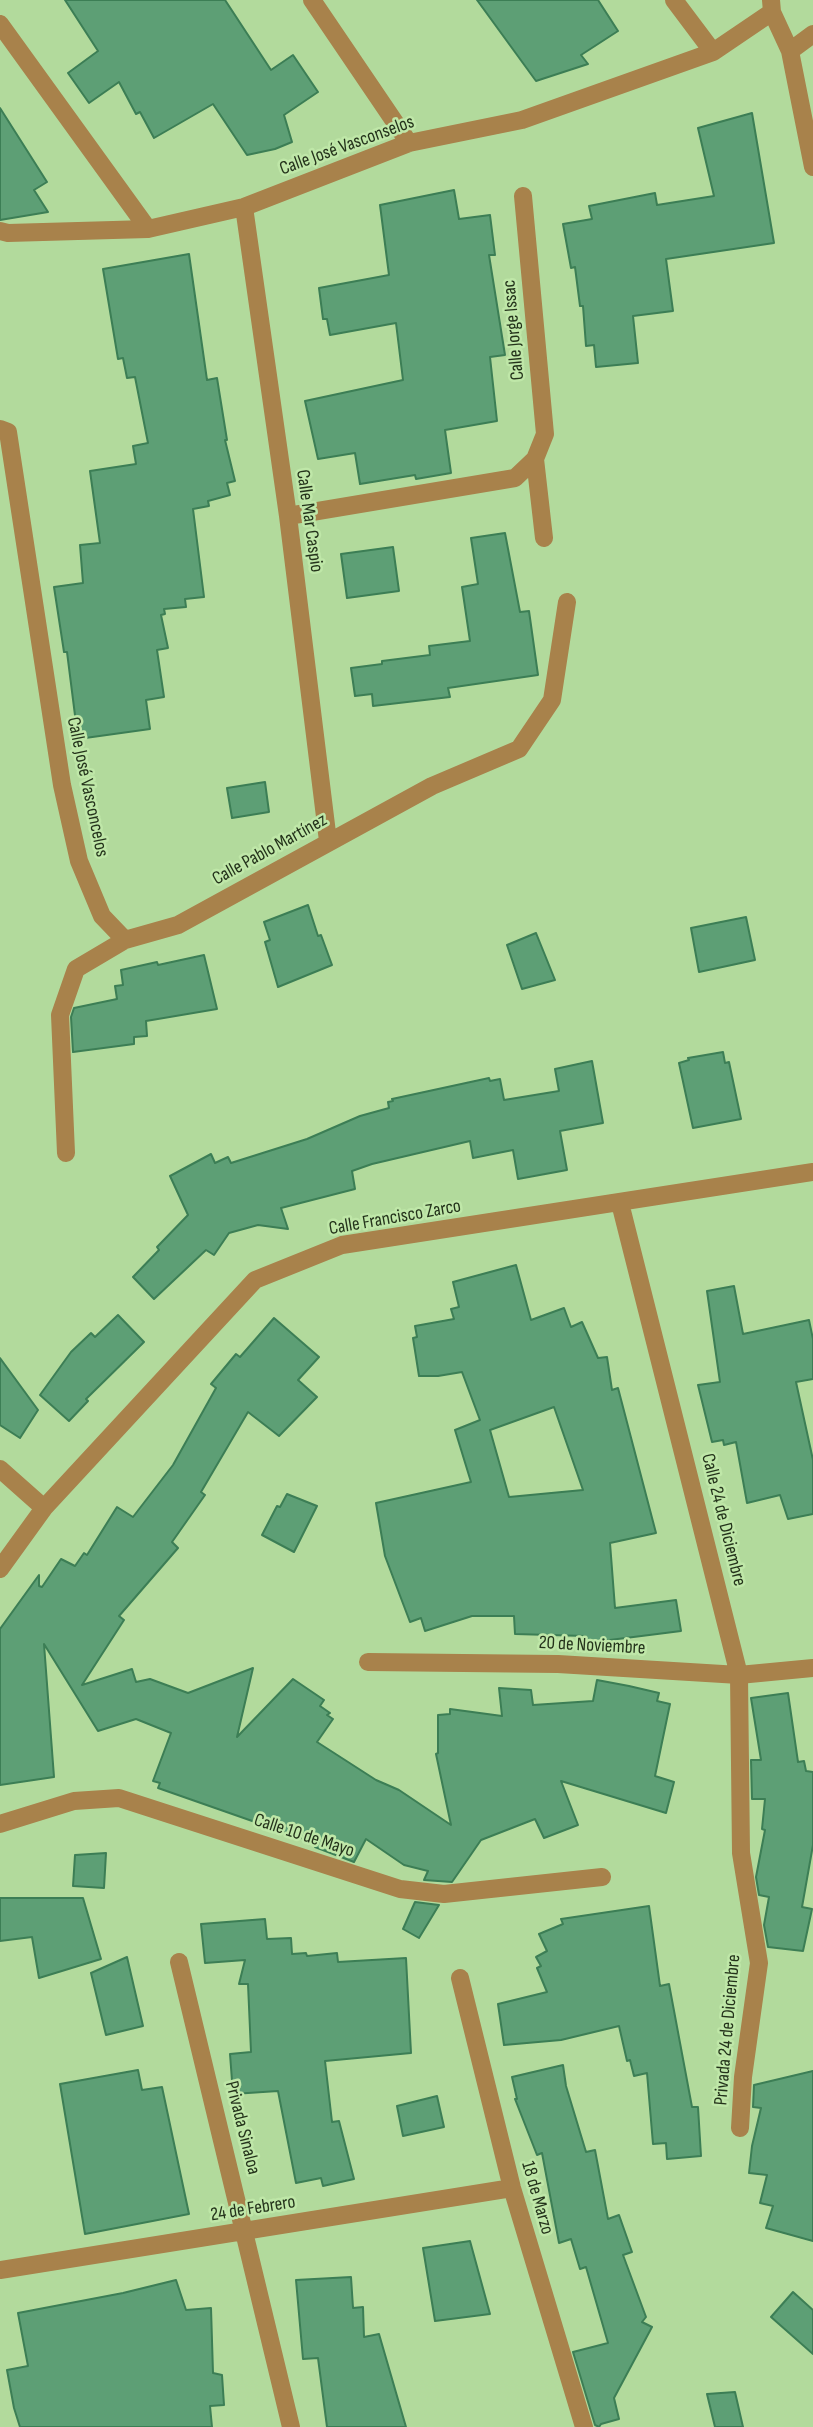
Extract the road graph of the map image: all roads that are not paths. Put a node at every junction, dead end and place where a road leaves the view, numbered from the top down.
1 (312, 0) edge
2 (674, 0) edge
3 (771, 6) edge
4 (0, 24) edge
5 (813, 34) edge
6 (790, 51) junction
7 (713, 52) junction
8 (409, 143) junction
9 (813, 167) edge
10 (523, 196) dead end
11 (244, 207) junction
12 (148, 229) junction
13 (0, 231) edge
14 (4, 431) edge
15 (535, 459) junction
16 (288, 516) junction
17 (544, 538) dead end
18 (567, 602) dead end
19 (328, 841) junction
20 (125, 940) junction
21 (66, 1153) dead end
22 (813, 1172) edge
23 (620, 1203) junction
24 (0, 1469) edge
25 (44, 1508) junction
26 (0, 1569) edge
27 (368, 1662) dead end
28 (813, 1668) edge
29 (739, 1675) junction
30 (0, 1824) edge
31 (741, 1853) joint
32 (602, 1877) dead end
33 (179, 1962) dead end
34 (460, 1978) dead end
35 (740, 2128) dead end
36 (512, 2188) junction
37 (246, 2232) junction
38 (0, 2270) edge
39 (291, 2427) edge
40 (584, 2427) edge

1 - 8 street
2 - 7 street
3 - 6 street
3 - 7 street, Calle José Vasconselos
4 - 12 street
5 - 6 street
6 - 9 street
7 - 8 street, Calle José Vasconselos
8 - 11 street, Calle José Vasconselos
10 - 15 street, Calle Jorge Issac
11 - 12 street, Calle José Vasconselos
11 - 16 street, Calle Mar Caspio
12 - 13 street, Calle José Vasconselos
14 - 20 street, Calle José Vasconcelos
15 - 16 street
15 - 17 street, Calle Jorge Issac
16 - 19 street, Calle Mar Caspio
18 - 19 street, Calle Pablo Martínez
19 - 20 street, Calle Pablo Martínez
20 - 21 street
22 - 23 street, Calle Francisco Zarco
23 - 25 street, Calle Francisco Zarco
23 - 29 street, Calle 24 de Diciembre
24 - 25 street
25 - 26 street, Calle Francisco Zarco
27 - 29 street, 20 de Noviembre
28 - 29 street, 20 de Noviembre
29 - 31 street, Calle 24 de Diciembre
30 - 32 street, Calle 10 de Mayo
31 - 35 street, Privada 24 de Diciembre
33 - 37 street, Privada Sinaloa
34 - 36 street, 18 de Marzo
36 - 37 street, 24 de Febrero
36 - 40 street, 18 de Marzo
37 - 38 street, 24 de Febrero
37 - 39 street, Privada Sinaloa

